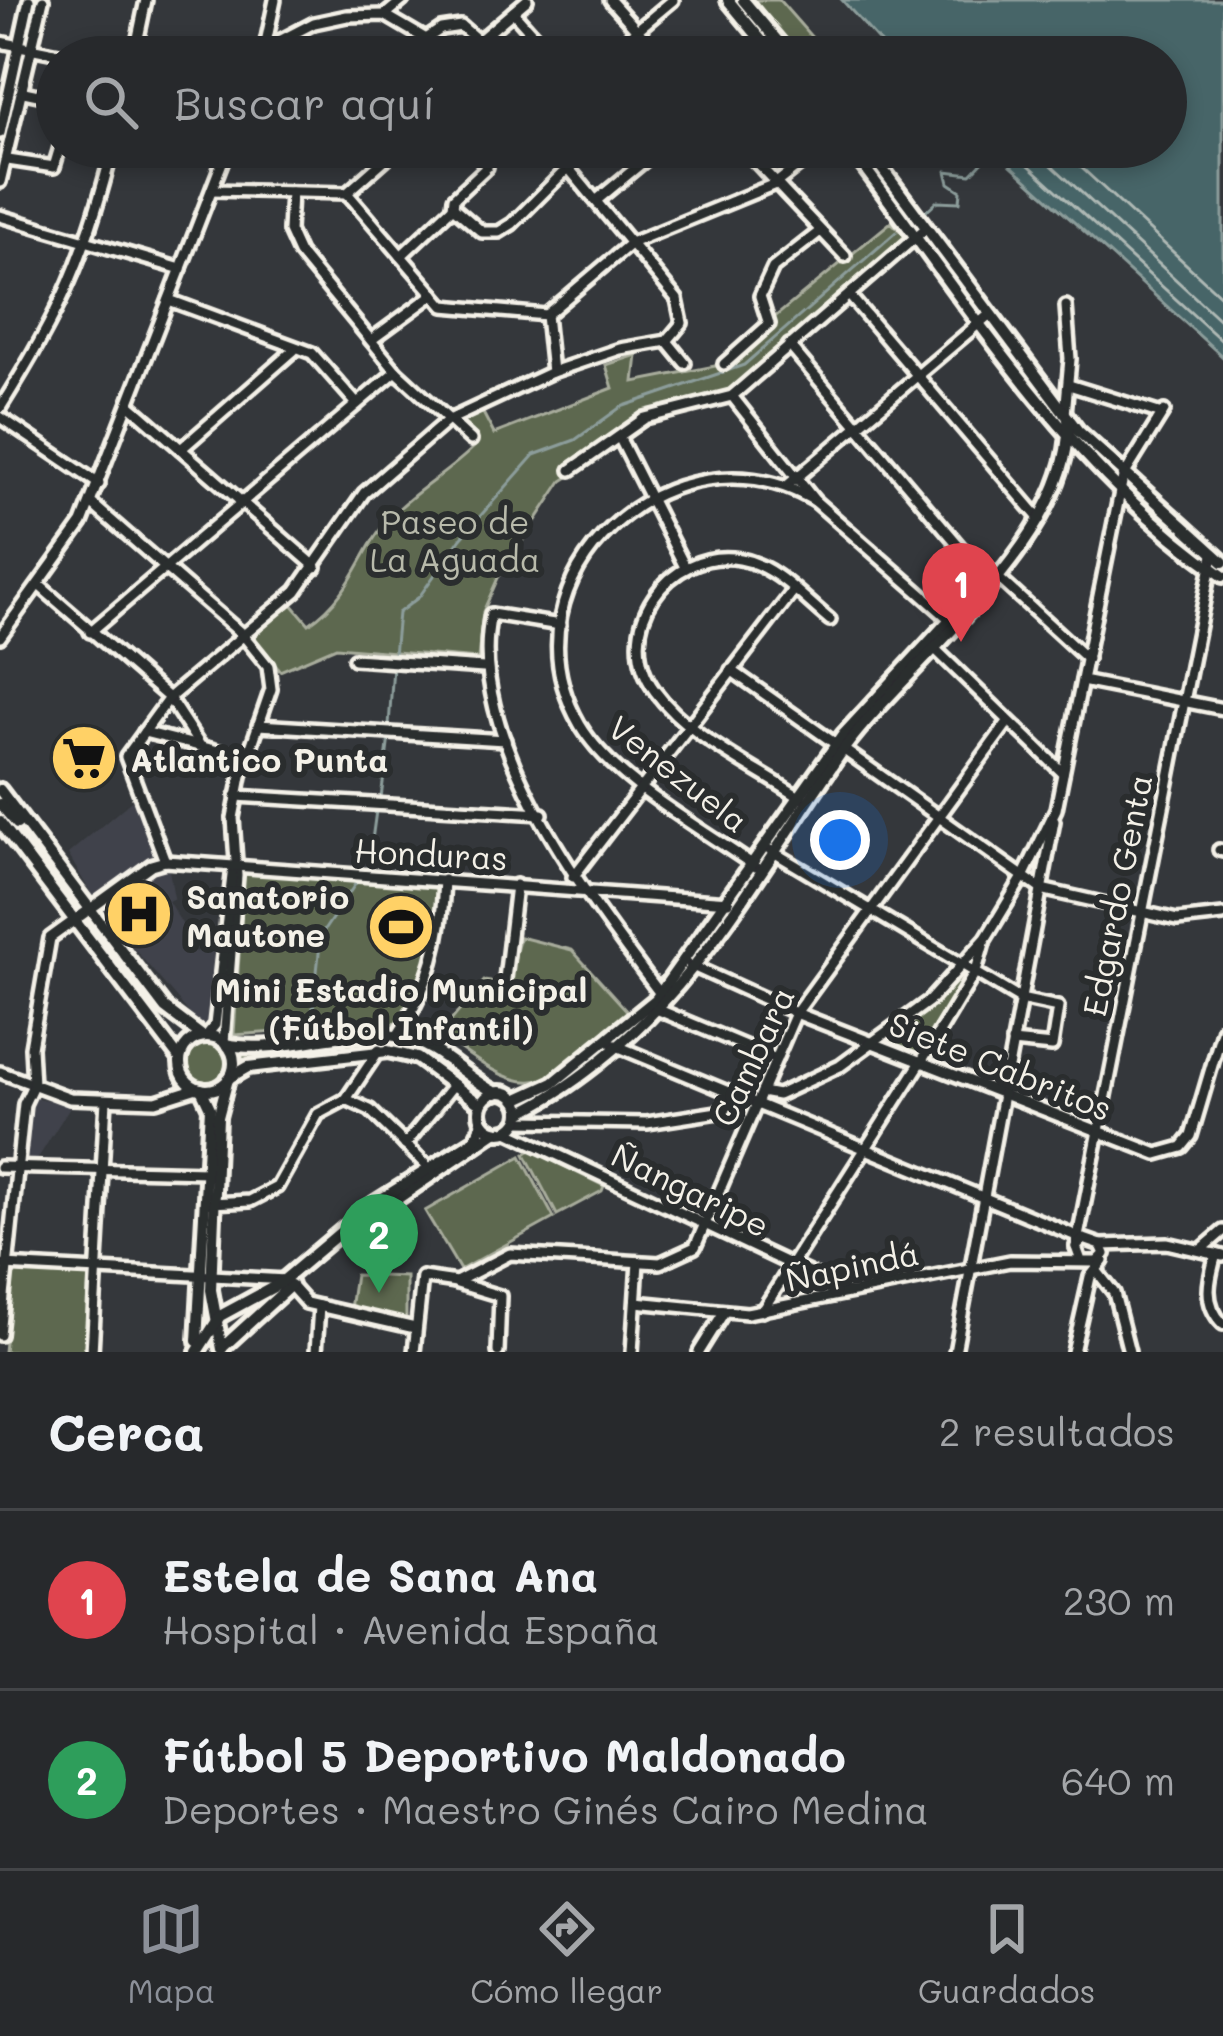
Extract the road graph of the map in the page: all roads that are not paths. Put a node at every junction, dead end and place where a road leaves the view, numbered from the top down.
1 (29, 0) edge
2 (44, 0) edge
3 (146, 0) edge
4 (275, 0) edge
5 (403, 0) edge
6 (527, 0) edge
7 (610, 0) edge
8 (673, 0) edge
9 (728, 0) edge
10 (743, 0) edge
11 (513, 11) junction
12 (385, 15) junction
13 (637, 31) junction
14 (37, 36) edge
15 (138, 36) edge
16 (267, 36) edge
17 (295, 36) edge
18 (421, 36) edge
19 (433, 36) edge
20 (476, 36) edge
21 (485, 36) edge
22 (535, 36) edge
23 (631, 36) edge
24 (642, 36) edge
25 (757, 36) edge
26 (773, 36) edge
27 (36, 39) edge
28 (0, 42) edge
29 (20, 46) junction
30 (34, 49) junction
31 (24, 92) junction
32 (36, 95) edge
33 (0, 133) edge
34 (8, 160) junction
35 (36, 164) edge
36 (107, 168) edge
37 (220, 168) edge
38 (376, 168) edge
39 (486, 168) edge
40 (636, 168) edge
41 (761, 168) edge
42 (796, 168) edge
43 (867, 168) edge
44 (880, 168) edge
45 (568, 169) joint
46 (0, 182) edge
47 (776, 184) junction
48 (212, 190) junction
49 (291, 192) junction
50 (347, 193) junction
51 (597, 200) junction
52 (453, 207) junction
53 (0, 216) edge
54 (916, 224) junction
55 (819, 232) junction
56 (89, 242) junction
57 (631, 243) junction
58 (401, 256) junction
59 (845, 256) dead end
60 (181, 269) junction
61 (434, 294) junction
62 (849, 295) junction
63 (169, 300) junction
64 (1066, 307) dead end
65 (546, 315) junction
66 (986, 317) junction
67 (370, 340) junction
68 (667, 341) junction
69 (789, 345) junction
70 (294, 350) junction
71 (685, 363) dead end
72 (724, 364) dead end
73 (396, 371) junction
74 (552, 372) junction
75 (919, 374) junction
76 (1069, 385) junction
77 (732, 396) junction
78 (1057, 403) junction
79 (129, 404) junction
80 (357, 404) junction
81 (0, 413) edge
82 (447, 421) junction
83 (857, 427) junction
84 (1069, 427) junction
85 (619, 437) junction
86 (471, 440) dead end
87 (181, 449) junction
88 (1063, 459) junction
89 (1093, 463) junction
90 (571, 470) dead end
91 (799, 476) junction
92 (1122, 483) junction
93 (99, 484) junction
94 (788, 485) junction
95 (652, 498) junction
96 (815, 501) junction
97 (91, 502) junction
98 (240, 502) junction
99 (1035, 514) junction
100 (1214, 560) edge
101 (166, 567) junction
102 (316, 567) junction
103 (685, 567) junction
104 (1223, 576) edge
105 (993, 579) junction
106 (40, 586) junction
107 (794, 590) junction
108 (830, 620) dead end
109 (953, 622) junction
110 (5, 625) edge
111 (560, 625) junction
112 (90, 632) junction
113 (243, 635) junction
114 (0, 637) edge
115 (931, 646) junction
116 (354, 659) dead end
117 (1087, 659) junction
118 (484, 668) junction
119 (731, 670) junction
120 (1082, 681) junction
121 (169, 698) junction
122 (1181, 700) junction
123 (1223, 709) edge
124 (1008, 722) junction
125 (689, 724) junction
126 (258, 725) junction
127 (144, 732) junction
128 (505, 740) junction
129 (199, 744) junction
130 (840, 747) junction
131 (246, 758) junction
132 (1063, 773) junction
133 (641, 785) junction
134 (0, 790) edge
135 (236, 796) junction
136 (803, 800) junction
137 (0, 804) edge
138 (1056, 809) junction
139 (542, 814) junction
140 (939, 817) junction
141 (0, 822) edge
142 (30, 831) junction
143 (769, 849) junction
144 (165, 861) junction
145 (233, 867) junction
146 (756, 867) junction
147 (573, 877) junction
148 (1023, 877) junction
149 (444, 880) junction
150 (516, 885) junction
151 (580, 889) junction
152 (1041, 889) junction
153 (731, 903) junction
154 (89, 909) junction
155 (872, 910) junction
156 (1141, 912) junction
157 (1223, 915) edge
158 (75, 919) junction
159 (986, 938) junction
160 (225, 957) junction
161 (688, 964) junction
162 (965, 964) junction
163 (976, 971) junction
164 (505, 979) dead end
165 (1020, 999) junction
166 (658, 1002) junction
167 (796, 1013) junction
168 (1223, 1028) edge
169 (204, 1036) junction
170 (397, 1036) junction
171 (1012, 1042) junction
172 (225, 1043) junction
173 (876, 1043) junction
174 (610, 1044) junction
175 (379, 1050) junction
176 (180, 1059) junction
177 (776, 1059) junction
178 (30, 1061) junction
179 (1218, 1061) edge
180 (922, 1062) junction
181 (6, 1073) edge
182 (228, 1078) junction
183 (454, 1084) junction
184 (33, 1085) junction
185 (199, 1088) junction
186 (762, 1092) junction
187 (496, 1093) junction
188 (736, 1095) junction
189 (1001, 1096) junction
190 (346, 1099) junction
191 (106, 1100) junction
192 (516, 1100) junction
193 (757, 1104) junction
194 (482, 1105) junction
195 (519, 1117) junction
196 (483, 1123) junction
197 (501, 1131) junction
198 (1097, 1134) junction
199 (405, 1145) junction
200 (868, 1150) junction
201 (0, 1167) edge
202 (16, 1168) junction
203 (101, 1170) junction
204 (432, 1171) junction
205 (207, 1172) junction
206 (982, 1197) junction
207 (210, 1203) junction
208 (705, 1227) junction
209 (1223, 1231) edge
210 (1080, 1248) junction
211 (1202, 1249) junction
212 (1219, 1255) edge
213 (638, 1262) junction
214 (1099, 1262) junction
215 (3, 1265) edge
216 (791, 1266) junction
217 (96, 1269) junction
218 (970, 1269) junction
219 (207, 1274) junction
220 (288, 1282) junction
221 (456, 1282) junction
222 (853, 1292) junction
223 (635, 1302) junction
224 (319, 1306) junction
225 (762, 1311) junction
226 (724, 1312) junction
227 (216, 1319) junction
228 (1223, 1324) edge
229 (415, 1328) junction
230 (0, 1335) edge
231 (197, 1348) edge
232 (222, 1350) edge
233 (92, 1352) edge
234 (316, 1352) edge
235 (413, 1352) edge
236 (498, 1352) edge
237 (632, 1352) edge
238 (699, 1352) edge
239 (956, 1352) edge
240 (1073, 1352) edge
241 (1129, 1352) edge

1 - 29 street
2 - 14 street
3 - 15 street
4 - 16 street
5 - 12 street
6 - 11 street
7 - 13 street
8 - 13 street
9 - 25 main road
10 - 26 main road
11 - 21 street
11 - 22 street
12 - 17 street
12 - 18 street
13 - 23 street
13 - 24 street
19 - 20 street
27 - 30 street
28 - 29 street
29 - 30 street
29 - 33 street
30 - 31 street
31 - 32 street
31 - 34 street
34 - 35 street
34 - 46 street
36 - 56 street
37 - 48 street
38 - 50 street
39 - 52 street
40 - 51 street
41 - 47 street
42 - 47 street
43 - 54 main road
44 - 54 main road
45 - 51 street
45 - 52 street
47 - 55 street
47 - 57 street
48 - 49 street
48 - 60 street
49 - 50 street
49 - 67 street
50 - 58 street
51 - 57 street
52 - 58 street
53 - 56 street
54 - 62 street
54 - 66 main road
55 - 59 street
55 - 72 street
56 - 60 street
56 - 81 street
57 - 65 street
57 - 68 street
58 - 61 street
60 - 63 street
61 - 65 street
61 - 67 street
62 - 69 street
62 - 75 street
63 - 70 street
63 - 79 street
64 - 76 street
65 - 74 street
66 - 75 street
66 - 78 main road
67 - 73 street
68 - 71 street
68 - 74 street
69 - 77 street
69 - 83 street
70 - 80 street
70 - 87 street
73 - 80 street
73 - 82 street
74 - 82 street
75 - 83 street
75 - 99 street
76 - 78 street
76 - 92 street
77 - 85 street
77 - 91 street
78 - 84 main road
78 - 84 street
79 - 87 street
79 - 93 street
80 - 98 street
81 - 93 street
82 - 86 street
82 - 102 street
83 - 91 street
83 - 105 street
84 - 88 main road
84 - 89 main road
84 - 92 main road
84 - 99 main road
85 - 90 street
85 - 95 street
87 - 98 street
88 - 89 main road
88 - 99 main road
89 - 92 main road
91 - 94 street
91 - 96 street
92 - 100 main road
92 - 117 street
93 - 97 street
94 - 95 street, Venezuela
94 - 96 street, Venezuela
95 - 103 street
95 - 111 street, Venezuela
96 - 109 street
97 - 101 street
97 - 106 street
98 - 101 street
98 - 102 street
99 - 105 main road
100 - 104 main road
100 - 122 street, Edgardo Genta
101 - 112 street
101 - 113 street
102 - 113 street
103 - 107 street
103 - 125 street
105 - 109 main road
105 - 117 street
106 - 110 street
106 - 112 street
107 - 108 street
107 - 119 street
109 - 115 main road
110 - 114 street
111 - 118 street
111 - 133 street, Venezuela
112 - 121 street
113 - 121 street
113 - 126 street
115 - 124 street
115 - 130 main road
116 - 118 street
117 - 120 street
118 - 128 street
119 - 125 street
119 - 130 street
120 - 122 street
120 - 132 street
121 - 127 street
121 - 129 street
122 - 123 street
122 - 156 street, Edgardo Genta
124 - 132 street
124 - 140 street, Cambara
125 - 133 street
125 - 136 street
126 - 128 street
126 - 131 street
127 - 129 street
127 - 144 street
128 - 139 street
129 - 131 street
130 - 136 main road
130 - 140 street
131 - 135 street
132 - 138 street
133 - 146 street, Venezuela
133 - 147 street
134 - 142 main road
135 - 139 street
135 - 145 street
136 - 143 main road
137 - 142 main road
138 - 148 street
138 - 152 street
139 - 147 street
140 - 148 street
140 - 155 street, Cambara
141 - 158 main road
142 - 154 main road
143 - 146 main road
143 - 155 street
144 - 145 street, Honduras
144 - 154 street
145 - 149 street, Honduras
145 - 160 street
146 - 153 main road
147 - 151 street
148 - 152 street
148 - 159 street
149 - 150 street, Honduras
149 - 170 street
150 - 151 street, Honduras
150 - 164 street
151 - 153 street, Honduras
151 - 166 street
152 - 156 street
152 - 165 street
153 - 161 main road
154 - 158 street
154 - 169 main road
155 - 162 street
155 - 167 street, Cambara
156 - 157 street
156 - 198 street, Edgardo Genta
158 - 176 main road
158 - 178 street
159 - 162 street
159 - 163 street
160 - 169 street
160 - 172 street
161 - 166 main road
161 - 167 street, Siete Cabritos
162 - 163 street
162 - 173 street
163 - 165 street
163 - 180 street
165 - 171 street
165 - 171 street
166 - 174 main road
166 - 177 street
167 - 173 street, Siete Cabritos
167 - 177 street, Cambara
168 - 179 street, Siete Cabritos
169 - 172 main road
169 - 176 main road
170 - 172 main road
170 - 187 main road
171 - 189 street
172 - 182 main road
173 - 180 street, Siete Cabritos
173 - 186 street
174 - 188 street
174 - 192 main road
174 - 195 main road
175 - 182 main road
175 - 183 main road
175 - 190 street
176 - 185 main road
177 - 186 street, Cambara
178 - 181 street
178 - 184 street
179 - 198 street, Siete Cabritos
180 - 189 street, Siete Cabritos
180 - 200 street
181 - 184 street
182 - 185 main road
182 - 207 main road
183 - 194 main road
183 - 199 street
184 - 191 street
184 - 202 street
185 - 191 street
185 - 205 main road
186 - 193 street, Cambara
187 - 192 main road
187 - 194 main road
188 - 193 street
188 - 195 street
189 - 198 street, Siete Cabritos
189 - 206 street
190 - 199 street
190 - 207 street
191 - 203 street
192 - 195 main road
193 - 200 street
193 - 208 street, Cambara
194 - 196 main road
195 - 197 main road
196 - 197 main road
196 - 204 main road
197 - 204 main road
197 - 208 street, Ñangaripe
198 - 210 street, Edgardo Genta
199 - 204 street
200 - 206 street
200 - 216 street
201 - 202 street
202 - 203 street
202 - 215 street
203 - 205 street
203 - 217 street
204 - 220 main road
205 - 207 main road
206 - 210 street
206 - 218 street
207 - 219 main road
208 - 213 street
208 - 216 street, Ñangaripe
209 - 211 street
210 - 214 street
210 - 214 street
210 - 214 street
210 - 218 street, Ñapindá
211 - 212 street
211 - 214 street
212 - 228 street
213 - 221 street
213 - 223 street
214 - 240 street
214 - 241 street
215 - 217 street
215 - 230 street
216 - 222 street, Ñangaripe
216 - 225 street
217 - 219 street
217 - 233 street
218 - 222 street, Ñapindá
218 - 239 street
219 - 220 street
219 - 227 main road
219 - 231 main road
220 - 224 street
220 - 227 main road
220 - 232 main road
221 - 229 street
221 - 236 street
222 - 225 street, Ñapindá
223 - 226 street, Ñapindá
223 - 237 street
224 - 229 street
224 - 234 street
225 - 226 street, Ñapindá
226 - 238 street
227 - 231 main road
227 - 232 main road
229 - 235 street

